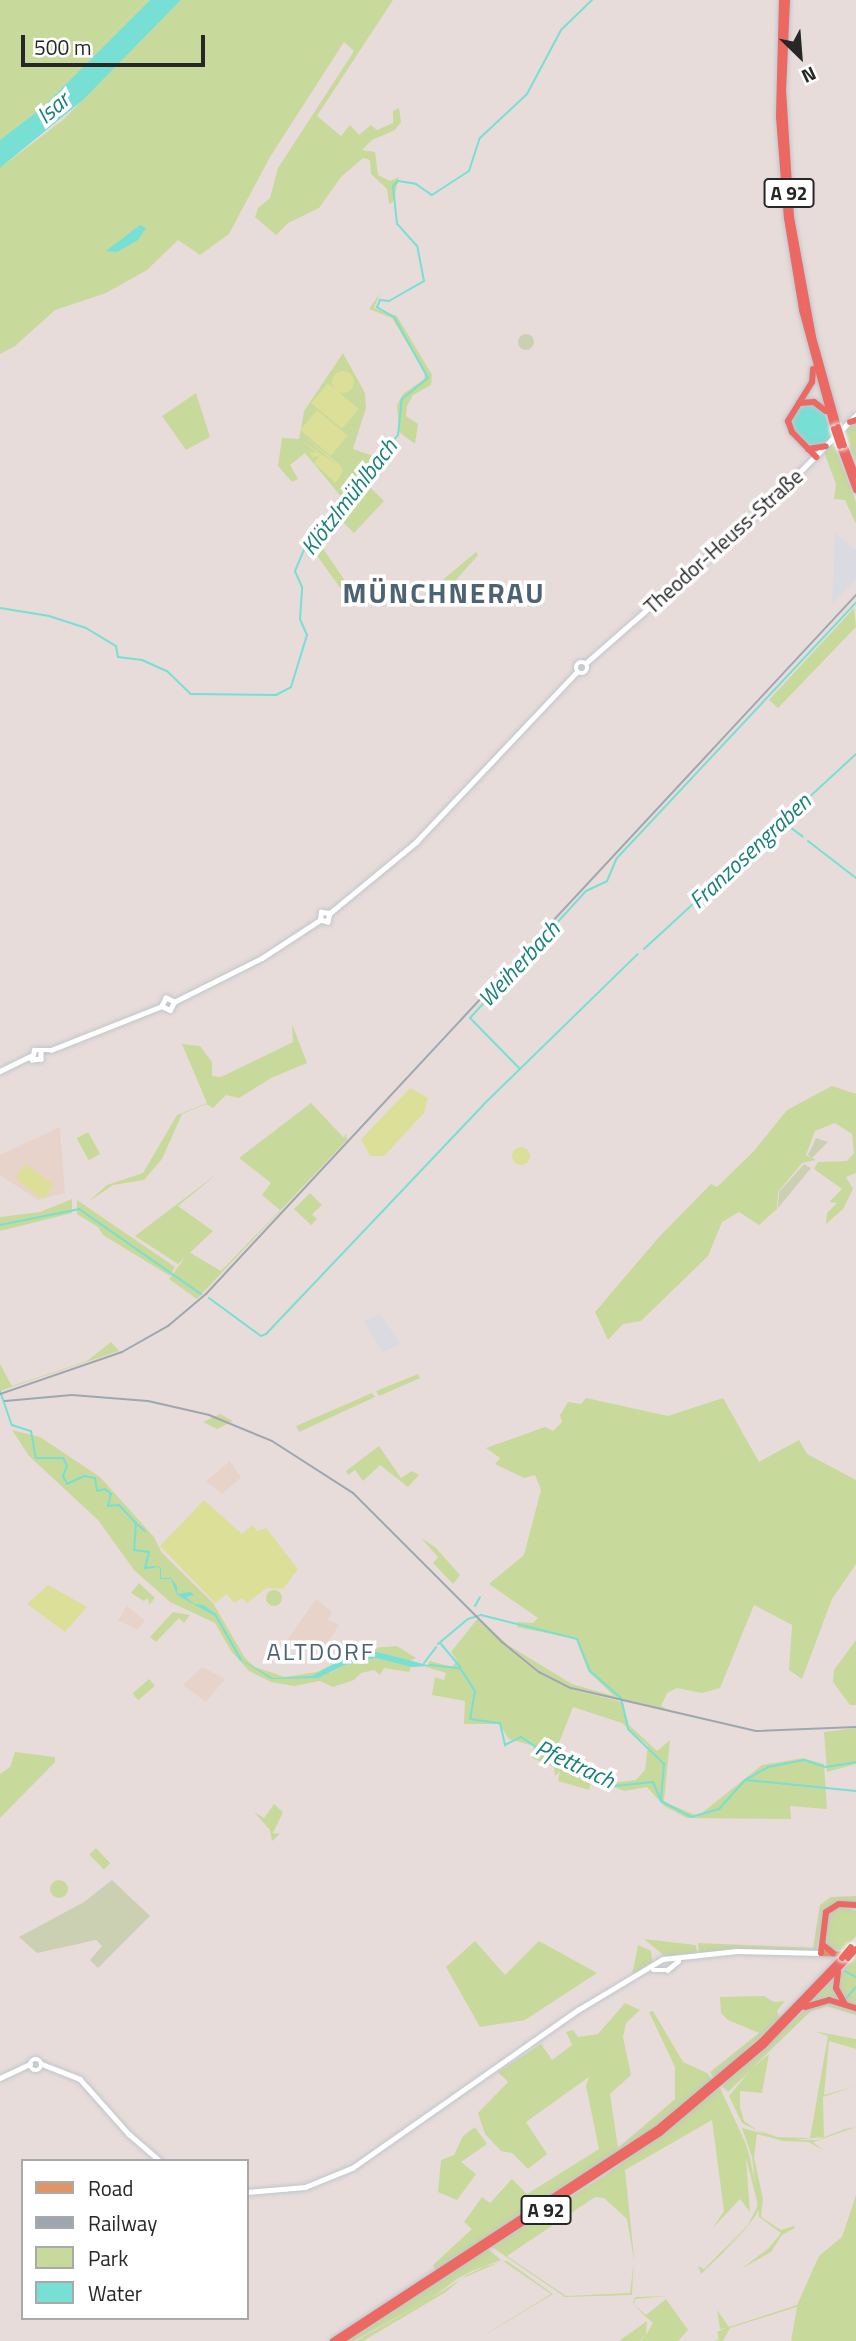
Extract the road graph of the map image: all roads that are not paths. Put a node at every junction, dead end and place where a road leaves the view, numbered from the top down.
1 (784, 0) edge
2 (813, 356) junction
3 (794, 406) junction
4 (829, 414) junction
5 (854, 419) edge
6 (836, 428) junction
7 (842, 445) junction
8 (827, 446) junction
9 (808, 449) junction
10 (847, 453) junction
11 (816, 457) junction
12 (856, 463) edge
13 (856, 477) edge
14 (856, 490) edge
15 (330, 914) junction
16 (320, 920) junction
17 (42, 1054) junction
18 (32, 1058) junction
19 (0, 1071) edge
20 (853, 1906) edge
21 (823, 1942) junction
22 (855, 1948) edge
23 (821, 1953) junction
24 (833, 1953) junction
25 (845, 1958) junction
26 (670, 1963) junction
27 (659, 1967) junction
28 (841, 1967) junction
29 (846, 2005) junction
30 (856, 2008) edge
31 (801, 2009) junction
32 (30, 2066) junction
33 (42, 2066) junction
34 (0, 2078) edge
35 (158, 2159) edge
36 (248, 2192) edge
37 (333, 2341) edge
38 (341, 2341) edge

1 - 2 highway, A 92
1 - 6 highway, A 92
2 - 3 highway, A 92
2 - 4 highway, A 92
3 - 4 highway
3 - 9 highway
4 - 6 highway, A 92
5 - 8 main road, Theodor-Heuss-Straße
6 - 7 highway, A 92, bridge
7 - 10 highway, A 92
7 - 14 highway, A 92
8 - 9 highway
8 - 11 main road, Theodor-Heuss-Straße
9 - 11 highway
10 - 12 highway, A 92
10 - 13 highway, A 92
11 - 15 main road, Theodor-Heuss-Straße
15 - 16 main road
15 - 16 main road
16 - 17 main road
17 - 18 main road
17 - 18 main road
18 - 19 main road
20 - 21 highway
21 - 23 highway
21 - 24 highway
22 - 24 main road
22 - 25 highway, A 92, bridge
23 - 24 main road
23 - 26 main road
25 - 28 highway, A 92
25 - 37 highway, A 92
26 - 27 main road
26 - 27 main road
27 - 36 main road
28 - 29 highway
28 - 31 highway, A 92
29 - 30 highway
29 - 31 highway
31 - 38 highway, A 92
32 - 33 main road
32 - 33 main road
32 - 34 main road
33 - 35 main road

